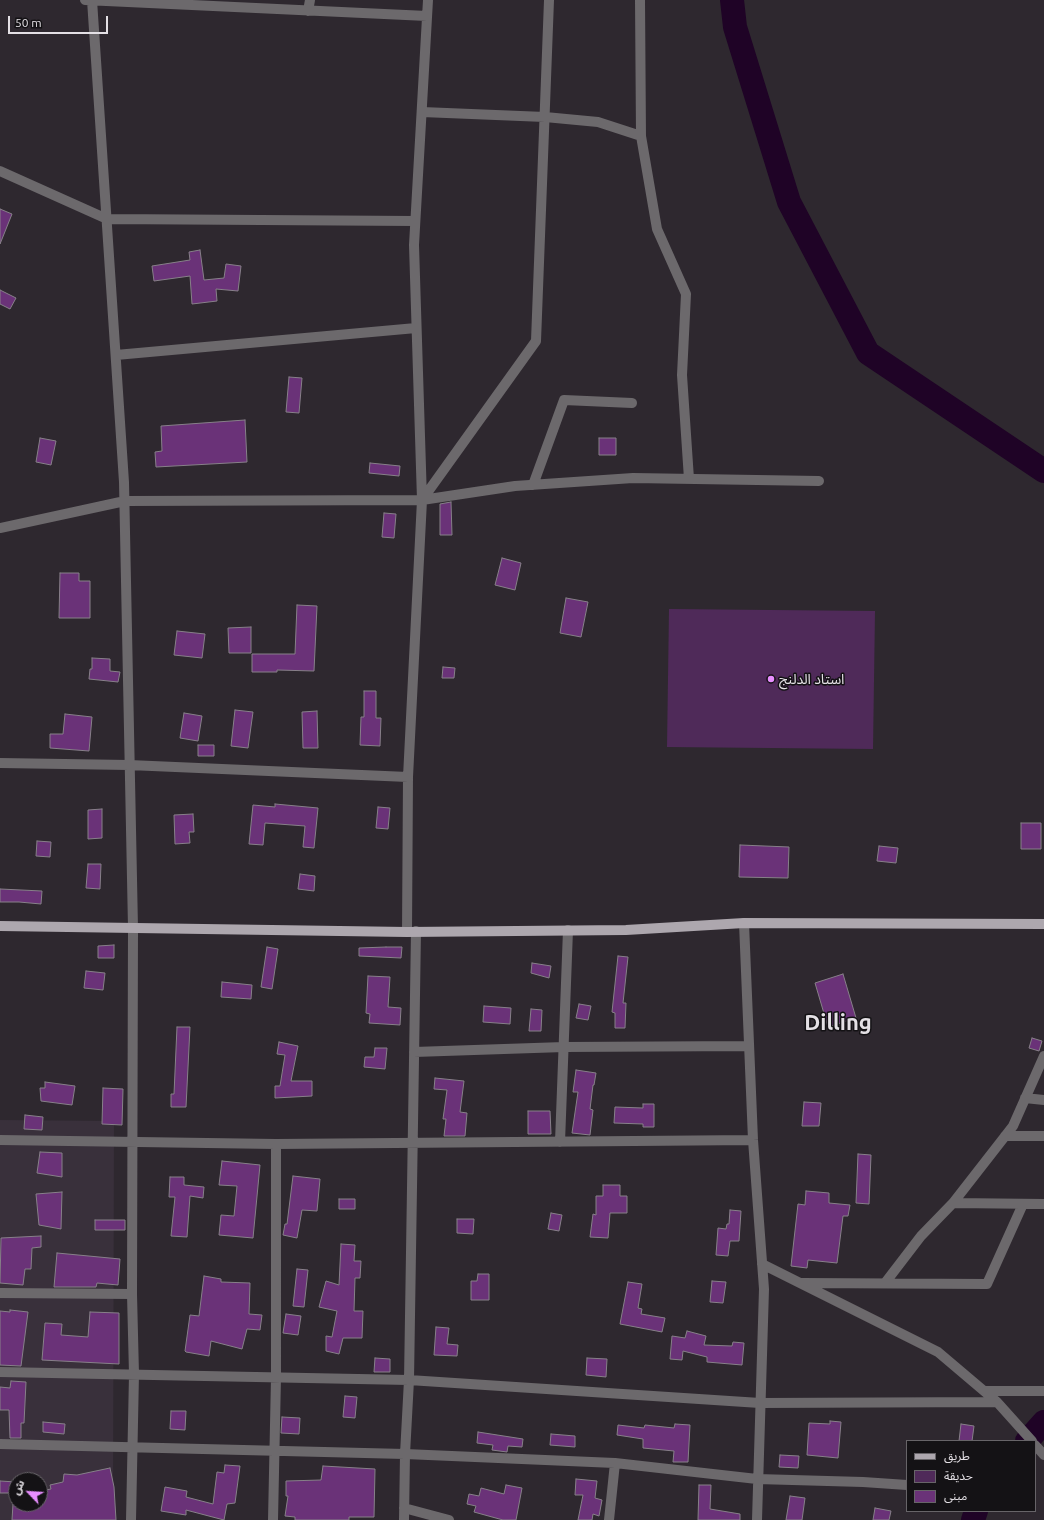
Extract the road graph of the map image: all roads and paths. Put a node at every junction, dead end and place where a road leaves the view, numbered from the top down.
1 (89, 0) edge
2 (310, 0) edge
3 (428, 0) edge
4 (549, 0) edge
5 (640, 0) edge
6 (308, 11) junction
7 (427, 16) junction
8 (422, 112) junction
9 (545, 117) junction
10 (641, 136) junction
11 (0, 171) edge
12 (106, 219) junction
13 (415, 221) junction
14 (416, 328) junction
15 (116, 355) junction
16 (632, 402) dead end
17 (690, 479) junction
18 (819, 481) dead end
19 (533, 485) junction
20 (422, 500) junction
21 (124, 501) junction
22 (0, 528) edge
23 (0, 763) edge
24 (129, 765) junction
25 (408, 777) junction
26 (744, 923) junction
27 (1044, 924) edge
28 (0, 926) edge
29 (133, 928) junction
30 (568, 930) junction
31 (411, 931) junction
32 (749, 1046) junction
33 (564, 1047) junction
34 (414, 1052) junction
35 (1044, 1056) edge
36 (1025, 1098) junction
37 (1044, 1100) edge
38 (1005, 1136) junction
39 (1044, 1136) edge
40 (0, 1140) edge
41 (753, 1140) junction
42 (132, 1142) junction
43 (560, 1142) junction
44 (412, 1143) junction
45 (276, 1144) junction
46 (953, 1203) junction
47 (1023, 1204) junction
48 (1044, 1204) edge
49 (762, 1264) junction
50 (800, 1283) junction
51 (885, 1283) junction
52 (0, 1293) edge
53 (132, 1294) junction
54 (0, 1372) edge
55 (134, 1374) junction
56 (276, 1377) junction
57 (409, 1380) junction
58 (984, 1391) junction
59 (1044, 1391) edge
60 (997, 1402) junction
61 (760, 1403) junction
62 (1031, 1440) edge
63 (0, 1444) edge
64 (1036, 1446) edge
65 (132, 1447) junction
66 (274, 1451) junction
67 (405, 1454) junction
68 (1044, 1455) edge
69 (616, 1463) junction
70 (758, 1479) junction
71 (906, 1485) edge
72 (404, 1508) junction
73 (131, 1520) edge
74 (274, 1520) edge
75 (404, 1520) edge
76 (449, 1520) edge
77 (609, 1520) edge
78 (757, 1520) edge

1 - 6 street
1 - 12 street
2 - 6 street
3 - 7 street
4 - 9 street
5 - 10 street
6 - 7 street
7 - 8 street
8 - 9 street
8 - 13 street
9 - 10 street
9 - 20 street
10 - 17 street
11 - 12 street
12 - 13 street
12 - 15 street
13 - 14 street
14 - 15 street
14 - 20 street
15 - 21 street
16 - 19 street
17 - 18 street
17 - 19 street
19 - 20 street
20 - 21 street
20 - 25 street
21 - 22 street
21 - 24 street
23 - 24 street
24 - 25 street
24 - 29 street
25 - 31 street
26 - 27 main road
26 - 30 main road
26 - 32 street
28 - 29 main road
29 - 31 main road
29 - 42 street
30 - 31 main road
30 - 33 street
31 - 34 street
32 - 33 street
32 - 41 street
33 - 34 street
33 - 43 street
34 - 44 street
35 - 36 street
36 - 37 street
36 - 38 street
38 - 39 street
38 - 46 street
40 - 42 street
41 - 43 street
41 - 49 street
42 - 45 street
42 - 53 street
43 - 44 street
44 - 45 street
44 - 57 street
45 - 56 street
46 - 47 street
46 - 51 street
47 - 48 street
47 - 51 street
49 - 50 street
49 - 61 street
50 - 51 street
50 - 58 street
52 - 53 street
53 - 55 street
54 - 55 street
55 - 56 street
55 - 65 street
56 - 57 street
56 - 66 street
57 - 61 street
57 - 67 street
58 - 59 street
58 - 60 street
60 - 61 street
60 - 62 street
61 - 70 street
63 - 65 street
64 - 68 street
65 - 66 street
65 - 73 street
66 - 67 street
66 - 74 street
67 - 69 street
67 - 72 street
69 - 70 street
69 - 77 street
70 - 71 street
70 - 78 street
72 - 75 street
72 - 76 street

